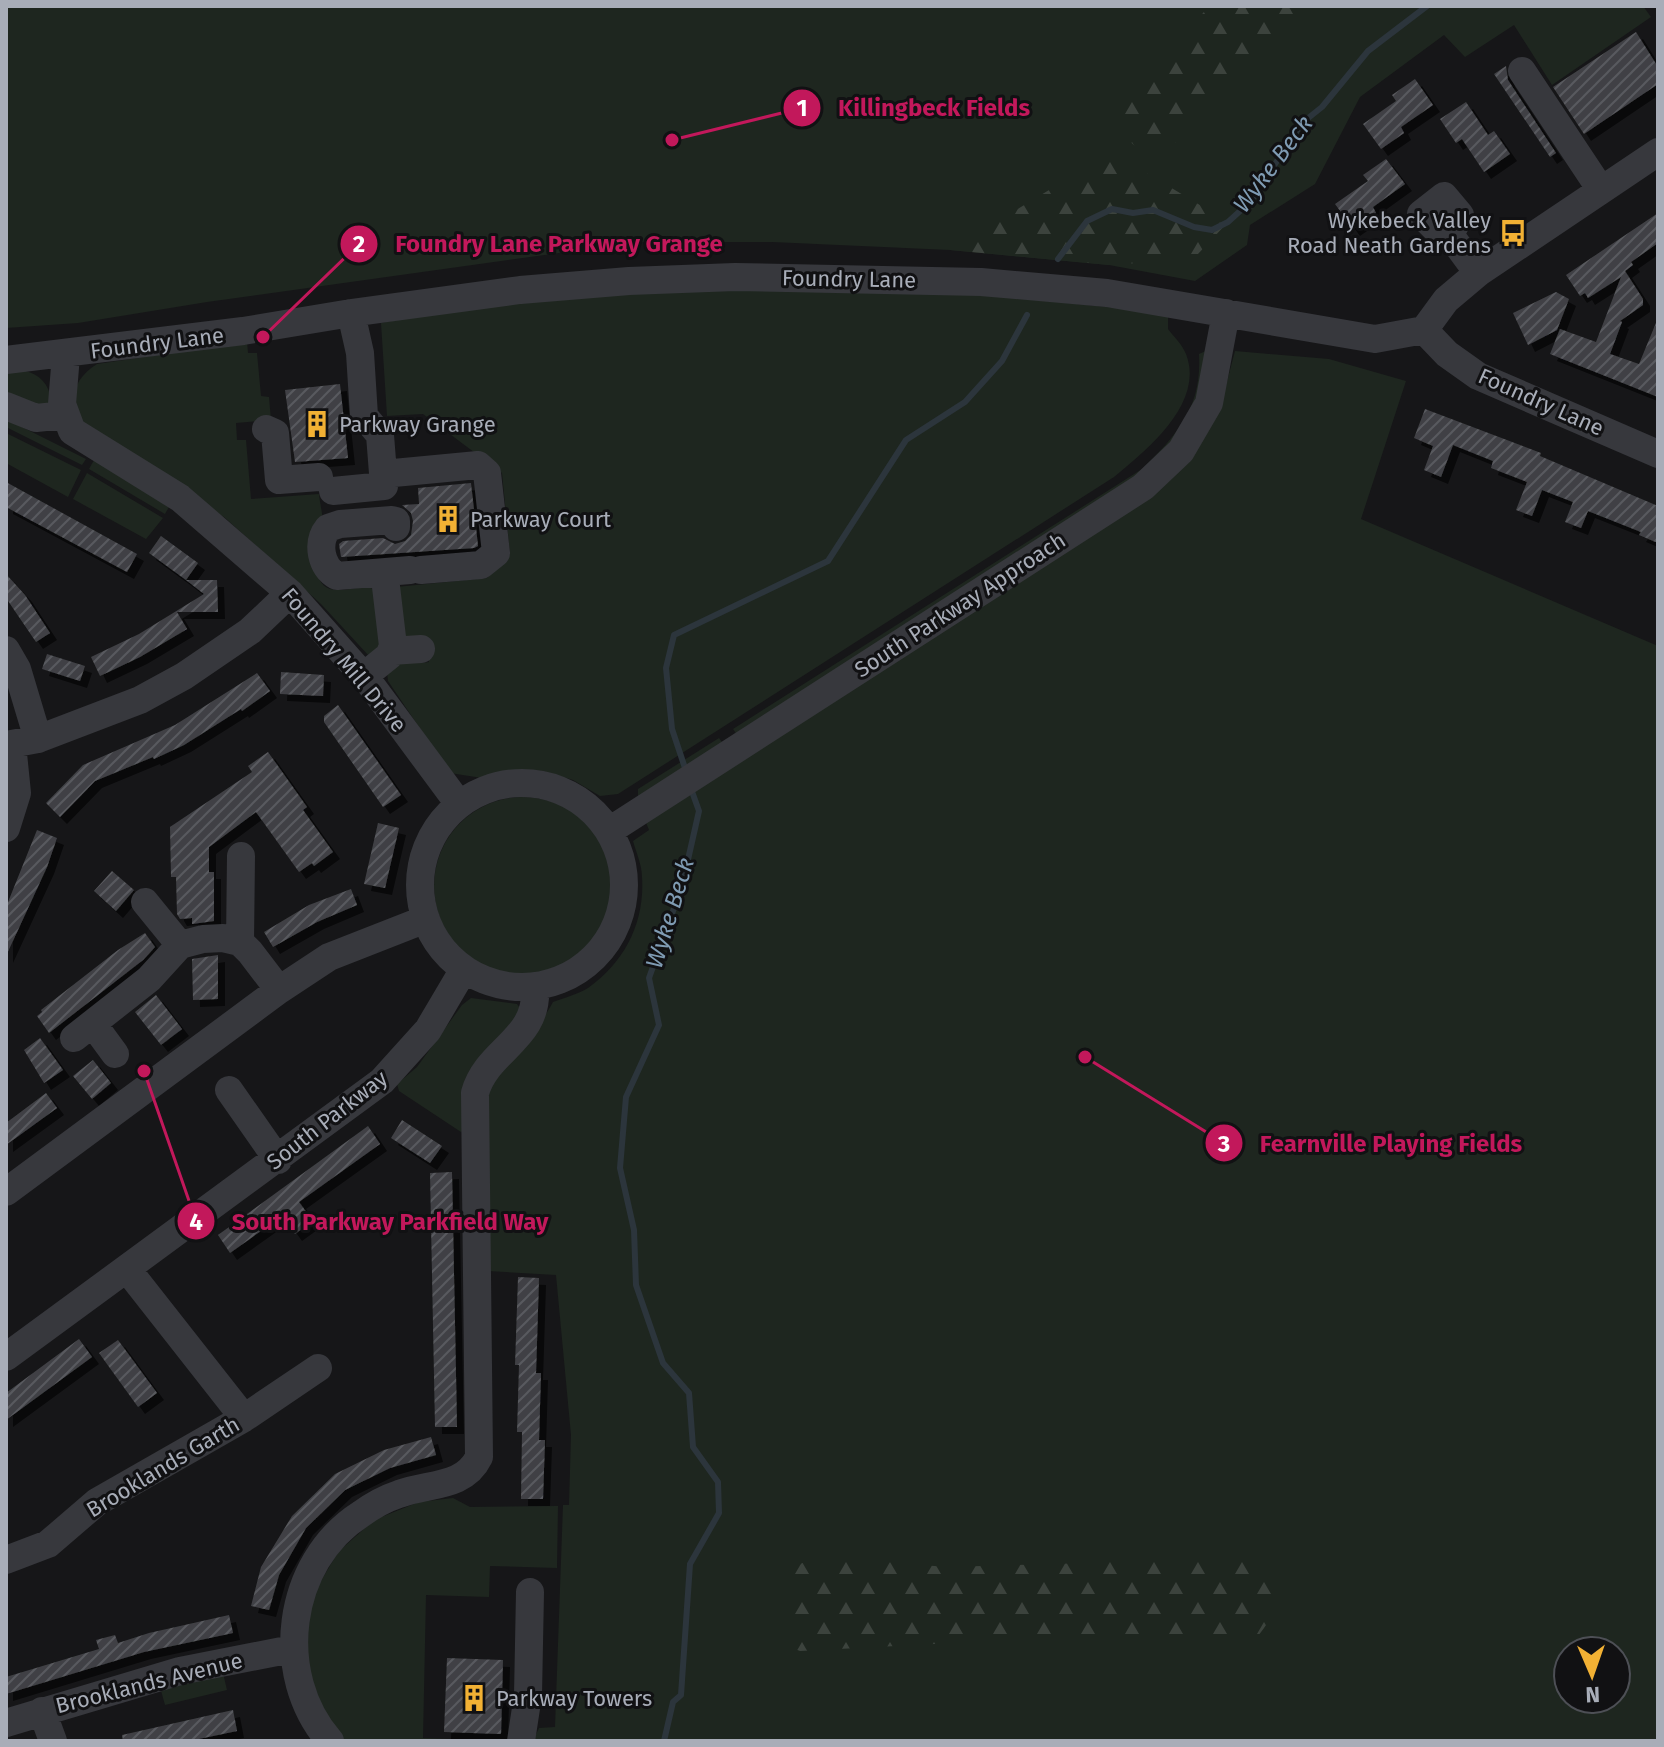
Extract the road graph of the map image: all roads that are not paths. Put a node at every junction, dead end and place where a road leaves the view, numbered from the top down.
1 (1522, 71) dead end
2 (1658, 152) edge
3 (1601, 190) junction
4 (1450, 235) dead end
5 (1478, 273) junction
6 (351, 313) junction
7 (1226, 313) junction
8 (1424, 330) junction
9 (66, 355) junction
10 (6, 360) edge
11 (6, 406) edge
12 (65, 415) junction
13 (266, 429) dead end
14 (1658, 454) edge
15 (383, 474) junction
16 (396, 527) dead end
17 (381, 573) junction
18 (290, 593) junction
19 (421, 649) dead end
20 (6, 650) edge
21 (391, 651) junction
22 (364, 676) junction
23 (19, 743) edge
24 (459, 804) junction
25 (6, 828) edge
26 (609, 831) junction
27 (241, 856) dead end
28 (145, 902) dead end
29 (426, 919) junction
30 (240, 942) junction
31 (180, 945) junction
32 (464, 969) junction
33 (535, 987) junction
34 (279, 990) junction
35 (115, 1054) dead end
36 (229, 1090) dead end
37 (278, 1160) junction
38 (6, 1192) edge
39 (127, 1269) junction
40 (6, 1357) edge
41 (318, 1368) dead end
42 (244, 1418) junction
43 (6, 1560) edge
44 (530, 1592) dead end
45 (292, 1649) junction
46 (42, 1711) junction
47 (6, 1723) edge
48 (53, 1741) edge
49 (330, 1741) edge
50 (521, 1741) edge

1 - 3 street
2 - 3 street
3 - 5 street
4 - 5 street
5 - 8 street
6 - 7 street, Foundry Lane
6 - 9 street, Foundry Lane
6 - 15 street
7 - 8 street, Foundry Lane
7 - 26 street, South Parkway Approach
8 - 14 street, Foundry Lane
9 - 10 street, Foundry Lane
9 - 12 street
11 - 12 street
12 - 18 street, Foundry Mill Drive
13 - 15 street
15 - 17 street
16 - 17 street
17 - 21 street
18 - 22 street, Foundry Mill Drive
18 - 23 street
19 - 21 street
20 - 23 street
21 - 22 street
22 - 24 street, Foundry Mill Drive
23 - 25 street
24 - 26 street
24 - 29 street
26 - 33 street
27 - 30 street
28 - 31 street
29 - 32 street
29 - 34 street
30 - 31 street
30 - 34 street
31 - 35 street
32 - 33 street
32 - 37 street, South Parkway
33 - 45 street
34 - 38 street
36 - 37 street
37 - 39 street, South Parkway
39 - 40 street, South Parkway
39 - 42 street
41 - 42 street, Brooklands Garth
42 - 43 street, Brooklands Garth
44 - 50 street
45 - 46 street, Brooklands Avenue
45 - 49 street
46 - 47 street, Brooklands Avenue
46 - 48 street

